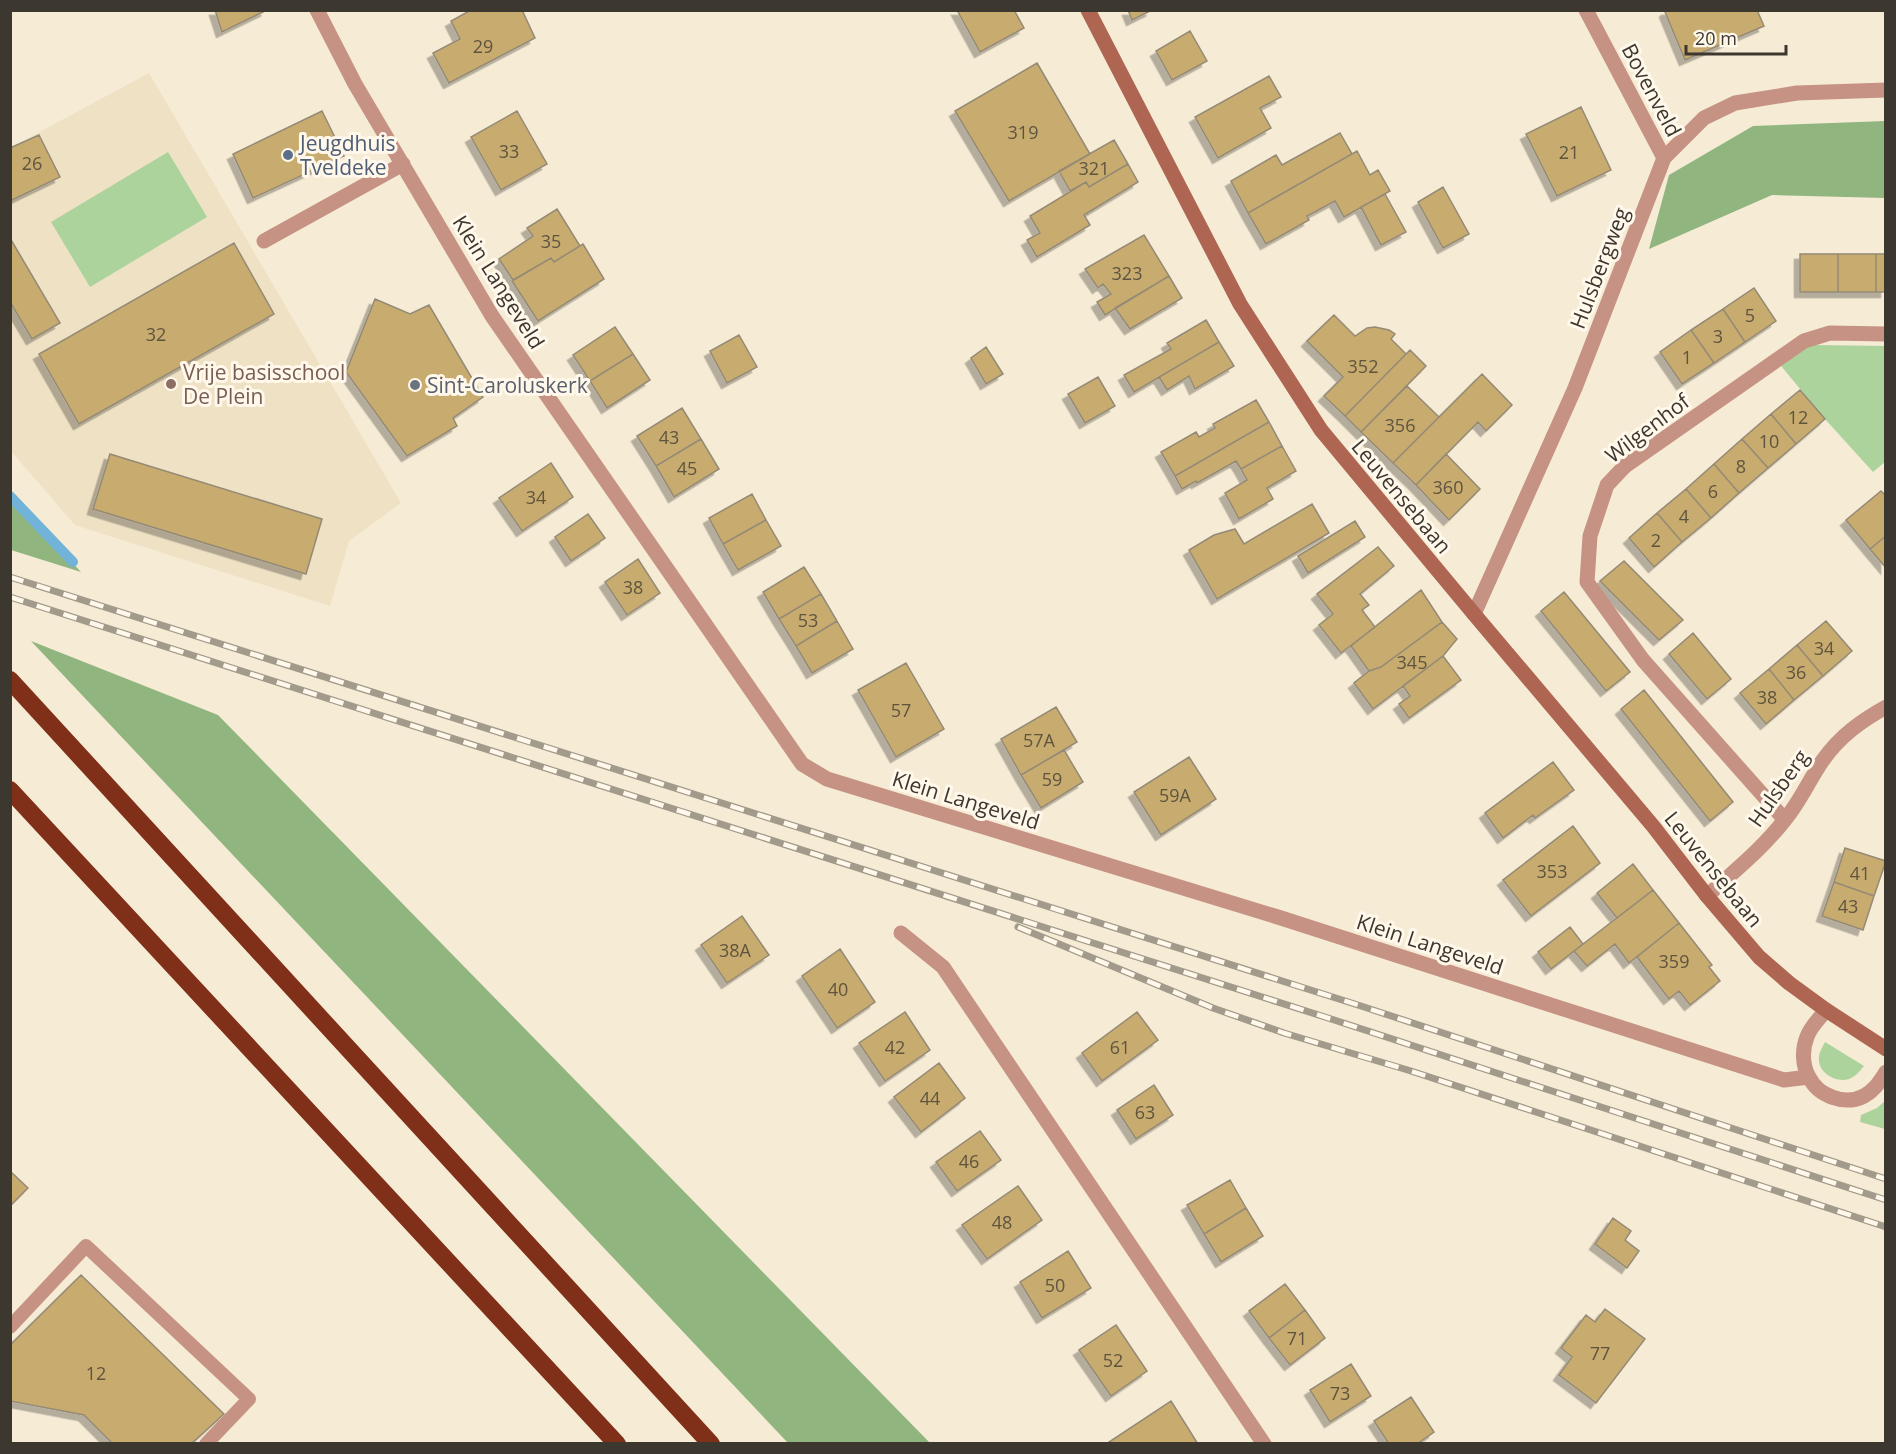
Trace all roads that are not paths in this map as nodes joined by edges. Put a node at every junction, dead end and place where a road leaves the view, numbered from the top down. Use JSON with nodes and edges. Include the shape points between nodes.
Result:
{"nodes":[{"id":1,"x":317,"y":10,"type":"edge"},
{"id":2,"x":1088,"y":10,"type":"edge"},
{"id":3,"x":1586,"y":10,"type":"edge"},
{"id":4,"x":1886,"y":90,"type":"edge"},
{"id":5,"x":1664,"y":158,"type":"junction"},
{"id":6,"x":403,"y":164,"type":"junction"},
{"id":7,"x":264,"y":242,"type":"dead end"},
{"id":8,"x":1886,"y":334,"type":"edge"},
{"id":9,"x":1473,"y":614,"type":"junction"},
{"id":10,"x":10,"y":680,"type":"edge"},
{"id":11,"x":1886,"y":707,"type":"edge"},
{"id":12,"x":10,"y":789,"type":"edge"},
{"id":13,"x":1785,"y":820,"type":"junction"},
{"id":14,"x":1707,"y":896,"type":"junction"},
{"id":15,"x":901,"y":933,"type":"dead end"},
{"id":16,"x":1826,"y":1010,"type":"junction"},
{"id":17,"x":1886,"y":1049,"type":"edge"},
{"id":18,"x":1886,"y":1072,"type":"edge"},
{"id":19,"x":1809,"y":1077,"type":"junction"},
{"id":20,"x":10,"y":1327,"type":"edge"},
{"id":21,"x":586,"y":1411,"type":"junction"},
{"id":22,"x":206,"y":1443,"type":"edge"},
{"id":23,"x":605,"y":1443,"type":"edge"},
{"id":24,"x":617,"y":1443,"type":"edge"},
{"id":25,"x":711,"y":1443,"type":"edge"},
{"id":26,"x":1264,"y":1443,"type":"edge"}],
"edges":[{"from":1,"to":6,"type":"street","name":"Klein Langeveld"},
{"from":2,"to":9,"type":"street","name":"Leuvensebaan","via":[[1246,314],[1321,430]]},
{"from":3,"to":5,"type":"street","name":"Bovenveld"},
{"from":4,"to":5,"type":"street","name":"Hulsbergweg","via":[[1797,93],[1735,103],[1704,118]]},
{"from":5,"to":9,"type":"street","name":"Hulsbergweg","via":[[1575,388]]},
{"from":6,"to":7,"type":"street"},
{"from":6,"to":19,"type":"street","name":"Klein Langeveld","via":[[492,316],[795,756],[814,772],[1784,1080]]},
{"from":8,"to":13,"type":"street","name":"Wilgenhof","via":[[1830,333],[1804,341],[1625,466],[1607,485],[1590,536],[1587,582],[1643,660]]},
{"from":9,"to":14,"type":"street","name":"Leuvensebaan","via":[[1653,826]]},
{"from":10,"to":25,"type":"highway"},
{"from":11,"to":13,"type":"street","name":"Hulsberg","via":[[1842,736]]},
{"from":12,"to":21,"type":"highway"},
{"from":13,"to":14,"type":"street","name":"Hulsberg"},
{"from":14,"to":16,"type":"street","name":"Leuvensebaan","via":[[1759,957]]},
{"from":15,"to":26,"type":"street","via":[[943,967]]},
{"from":16,"to":17,"type":"street","name":"Leuvensebaan"},
{"from":16,"to":19,"type":"street","via":[[1807,1035],[1803,1055]]},
{"from":18,"to":19,"type":"street","via":[[1877,1086],[1851,1099],[1835,1099],[1823,1093]]},
{"from":20,"to":22,"type":"lane","via":[[86,1246],[249,1399]]},
{"from":21,"to":23,"type":"highway"},
{"from":21,"to":24,"type":"highway"}]}
